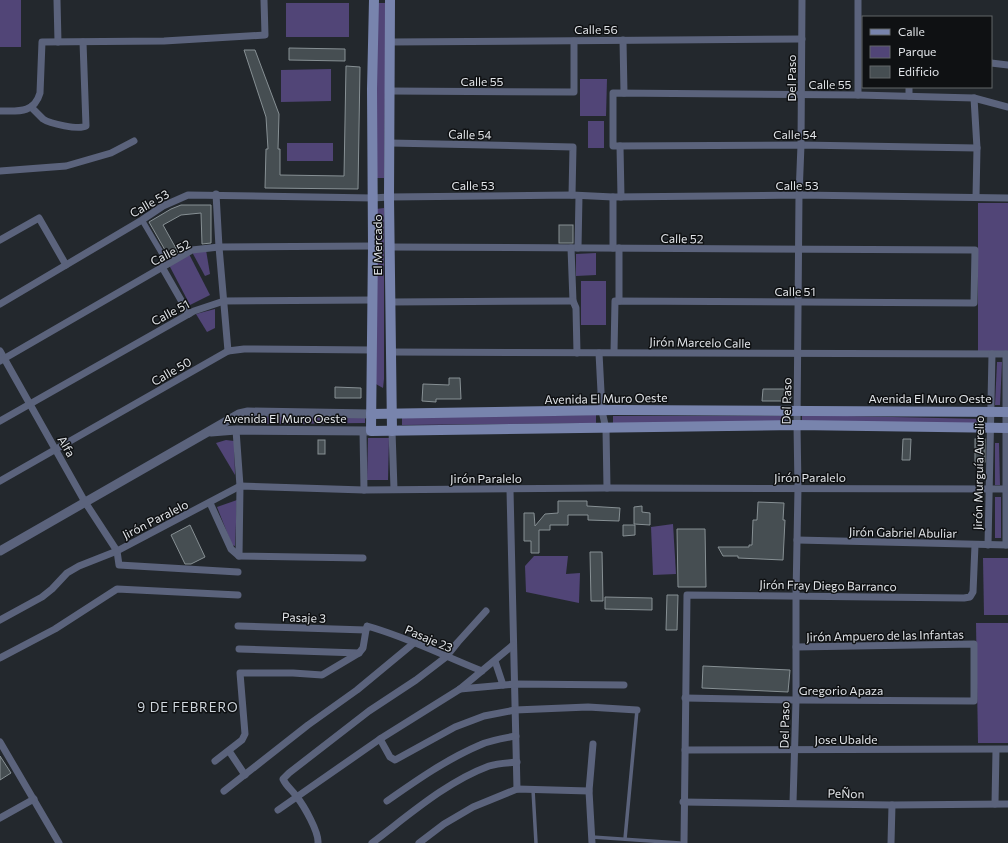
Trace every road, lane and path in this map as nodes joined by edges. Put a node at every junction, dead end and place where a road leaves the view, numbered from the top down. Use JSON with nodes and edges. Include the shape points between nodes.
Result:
{"nodes":[{"id":1,"x":57,"y":0,"type":"edge"},
{"id":2,"x":264,"y":0,"type":"edge"},
{"id":3,"x":374,"y":0,"type":"edge"},
{"id":4,"x":390,"y":0,"type":"edge"},
{"id":5,"x":802,"y":0,"type":"edge"},
{"id":6,"x":858,"y":0,"type":"edge"},
{"id":7,"x":802,"y":39,"type":"junction"},
{"id":8,"x":623,"y":40,"type":"junction"},
{"id":9,"x":574,"y":41,"type":"junction"},
{"id":10,"x":58,"y":42,"type":"junction"},
{"id":11,"x":83,"y":42,"type":"junction"},
{"id":12,"x":390,"y":42,"type":"junction"},
{"id":13,"x":861,"y":61,"type":"edge"},
{"id":14,"x":992,"y":63,"type":"edge"},
{"id":15,"x":1008,"y":65,"type":"edge"},
{"id":16,"x":909,"y":88,"type":"edge"},
{"id":17,"x":390,"y":91,"type":"junction"},
{"id":18,"x":624,"y":93,"type":"junction"},
{"id":19,"x":802,"y":94,"type":"junction"},
{"id":20,"x":858,"y":95,"type":"junction"},
{"id":21,"x":909,"y":96,"type":"junction"},
{"id":22,"x":974,"y":98,"type":"junction"},
{"id":23,"x":31,"y":107,"type":"junction"},
{"id":24,"x":1008,"y":107,"type":"edge"},
{"id":25,"x":0,"y":111,"type":"edge"},
{"id":26,"x":134,"y":141,"type":"dead end"},
{"id":27,"x":390,"y":143,"type":"junction"},
{"id":28,"x":801,"y":145,"type":"junction"},
{"id":29,"x":616,"y":146,"type":"junction"},
{"id":30,"x":977,"y":148,"type":"junction"},
{"id":31,"x":0,"y":171,"type":"edge"},
{"id":32,"x":216,"y":194,"type":"junction"},
{"id":33,"x":572,"y":195,"type":"junction"},
{"id":34,"x":799,"y":195,"type":"junction"},
{"id":35,"x":390,"y":196,"type":"junction"},
{"id":36,"x":579,"y":196,"type":"junction"},
{"id":37,"x":617,"y":197,"type":"junction"},
{"id":38,"x":976,"y":197,"type":"junction"},
{"id":39,"x":373,"y":198,"type":"junction"},
{"id":40,"x":1008,"y":198,"type":"edge"},
{"id":41,"x":142,"y":220,"type":"junction"},
{"id":42,"x":0,"y":240,"type":"edge"},
{"id":43,"x":373,"y":246,"type":"junction"},
{"id":44,"x":390,"y":247,"type":"junction"},
{"id":45,"x":219,"y":248,"type":"junction"},
{"id":46,"x":574,"y":248,"type":"junction"},
{"id":47,"x":616,"y":248,"type":"junction"},
{"id":48,"x":798,"y":250,"type":"junction"},
{"id":49,"x":66,"y":265,"type":"junction"},
{"id":50,"x":165,"y":265,"type":"junction"},
{"id":51,"x":372,"y":300,"type":"junction"},
{"id":52,"x":224,"y":301,"type":"junction"},
{"id":53,"x":573,"y":301,"type":"junction"},
{"id":54,"x":617,"y":301,"type":"junction"},
{"id":55,"x":390,"y":302,"type":"junction"},
{"id":56,"x":799,"y":302,"type":"junction"},
{"id":57,"x":974,"y":303,"type":"joint"},
{"id":58,"x":0,"y":304,"type":"edge"},
{"id":59,"x":189,"y":314,"type":"junction"},
{"id":60,"x":372,"y":350,"type":"junction"},
{"id":61,"x":0,"y":351,"type":"edge"},
{"id":62,"x":228,"y":351,"type":"junction"},
{"id":63,"x":391,"y":352,"type":"junction"},
{"id":64,"x":577,"y":352,"type":"junction"},
{"id":65,"x":614,"y":352,"type":"junction"},
{"id":66,"x":600,"y":353,"type":"junction"},
{"id":67,"x":798,"y":354,"type":"junction"},
{"id":68,"x":992,"y":354,"type":"junction"},
{"id":69,"x":1007,"y":354,"type":"edge"},
{"id":70,"x":2,"y":360,"type":"edge"},
{"id":71,"x":30,"y":404,"type":"junction"},
{"id":72,"x":797,"y":410,"type":"junction"},
{"id":73,"x":602,"y":411,"type":"junction"},
{"id":74,"x":991,"y":412,"type":"junction"},
{"id":75,"x":1007,"y":412,"type":"edge"},
{"id":76,"x":371,"y":414,"type":"junction"},
{"id":77,"x":392,"y":414,"type":"junction"},
{"id":78,"x":0,"y":421,"type":"edge"},
{"id":79,"x":797,"y":425,"type":"junction"},
{"id":80,"x":990,"y":428,"type":"junction"},
{"id":81,"x":1007,"y":428,"type":"edge"},
{"id":82,"x":606,"y":429,"type":"junction"},
{"id":83,"x":236,"y":430,"type":"junction"},
{"id":84,"x":367,"y":431,"type":"junction"},
{"id":85,"x":392,"y":431,"type":"junction"},
{"id":86,"x":209,"y":432,"type":"junction"},
{"id":87,"x":56,"y":449,"type":"junction"},
{"id":88,"x":0,"y":482,"type":"edge"},
{"id":89,"x":240,"y":486,"type":"junction"},
{"id":90,"x":607,"y":488,"type":"junction"},
{"id":91,"x":798,"y":488,"type":"junction"},
{"id":92,"x":394,"y":489,"type":"junction"},
{"id":93,"x":989,"y":489,"type":"junction"},
{"id":94,"x":1007,"y":489,"type":"edge"},
{"id":95,"x":364,"y":490,"type":"junction"},
{"id":96,"x":510,"y":490,"type":"junction"},
{"id":97,"x":85,"y":502,"type":"junction"},
{"id":98,"x":210,"y":503,"type":"junction"},
{"id":99,"x":796,"y":540,"type":"junction"},
{"id":100,"x":975,"y":545,"type":"junction"},
{"id":101,"x":988,"y":545,"type":"junction"},
{"id":102,"x":1007,"y":545,"type":"edge"},
{"id":103,"x":0,"y":551,"type":"edge"},
{"id":104,"x":117,"y":551,"type":"junction"},
{"id":105,"x":239,"y":556,"type":"junction"},
{"id":106,"x":363,"y":558,"type":"dead end"},
{"id":107,"x":238,"y":572,"type":"dead end"},
{"id":108,"x":238,"y":595,"type":"dead end"},
{"id":109,"x":796,"y":596,"type":"junction"},
{"id":110,"x":486,"y":611,"type":"dead end"},
{"id":111,"x":0,"y":620,"type":"edge"},
{"id":112,"x":238,"y":626,"type":"dead end"},
{"id":113,"x":366,"y":628,"type":"junction"},
{"id":114,"x":415,"y":642,"type":"junction"},
{"id":115,"x":513,"y":645,"type":"junction"},
{"id":116,"x":796,"y":647,"type":"junction"},
{"id":117,"x":239,"y":649,"type":"dead end"},
{"id":118,"x":359,"y":653,"type":"junction"},
{"id":119,"x":446,"y":657,"type":"junction"},
{"id":120,"x":0,"y":658,"type":"edge"},
{"id":121,"x":495,"y":661,"type":"junction"},
{"id":122,"x":482,"y":671,"type":"junction"},
{"id":123,"x":515,"y":684,"type":"junction"},
{"id":124,"x":503,"y":685,"type":"junction"},
{"id":125,"x":624,"y":685,"type":"dead end"},
{"id":126,"x":460,"y":689,"type":"junction"},
{"id":127,"x":685,"y":698,"type":"junction"},
{"id":128,"x":796,"y":700,"type":"junction"},
{"id":129,"x":974,"y":701,"type":"joint"},
{"id":130,"x":515,"y":710,"type":"junction"},
{"id":131,"x":637,"y":710,"type":"joint"},
{"id":132,"x":516,"y":736,"type":"junction"},
{"id":133,"x":380,"y":739,"type":"junction"},
{"id":134,"x":0,"y":742,"type":"edge"},
{"id":135,"x":593,"y":744,"type":"dead end"},
{"id":136,"x":1008,"y":749,"type":"edge"},
{"id":137,"x":685,"y":750,"type":"junction"},
{"id":138,"x":795,"y":750,"type":"junction"},
{"id":139,"x":996,"y":750,"type":"junction"},
{"id":140,"x":229,"y":751,"type":"junction"},
{"id":141,"x":215,"y":761,"type":"dead end"},
{"id":142,"x":517,"y":762,"type":"junction"},
{"id":143,"x":245,"y":775,"type":"junction"},
{"id":144,"x":517,"y":789,"type":"junction"},
{"id":145,"x":533,"y":790,"type":"junction"},
{"id":146,"x":224,"y":791,"type":"dead end"},
{"id":147,"x":589,"y":791,"type":"junction"},
{"id":148,"x":297,"y":797,"type":"junction"},
{"id":149,"x":34,"y":799,"type":"junction"},
{"id":150,"x":387,"y":802,"type":"dead end"},
{"id":151,"x":683,"y":802,"type":"junction"},
{"id":152,"x":793,"y":803,"type":"junction"},
{"id":153,"x":995,"y":804,"type":"junction"},
{"id":154,"x":1008,"y":804,"type":"edge"},
{"id":155,"x":892,"y":805,"type":"junction"},
{"id":156,"x":278,"y":810,"type":"dead end"},
{"id":157,"x":0,"y":818,"type":"edge"},
{"id":158,"x":592,"y":840,"type":"edge"},
{"id":159,"x":625,"y":840,"type":"junction"},
{"id":160,"x":59,"y":843,"type":"edge"},
{"id":161,"x":318,"y":843,"type":"edge"},
{"id":162,"x":372,"y":843,"type":"edge"},
{"id":163,"x":419,"y":843,"type":"edge"},
{"id":164,"x":536,"y":843,"type":"edge"},
{"id":165,"x":680,"y":843,"type":"edge"},
{"id":166,"x":684,"y":843,"type":"edge"},
{"id":167,"x":892,"y":843,"type":"edge"}],
"edges":[{"from":1,"to":10,"type":"street"},
{"from":2,"to":11,"type":"street","via":[[265,35],[164,41]]},
{"from":3,"to":39,"type":"main road","name":"El Mercado"},
{"from":4,"to":12,"type":"main road","name":"El Mercado"},
{"from":5,"to":7,"type":"street","name":"Del Paso"},
{"from":6,"to":13,"type":"street"},
{"from":7,"to":8,"type":"street","name":"Calle 56"},
{"from":7,"to":19,"type":"street","name":"Del Paso"},
{"from":8,"to":9,"type":"street","name":"Calle 56"},
{"from":8,"to":18,"type":"street"},
{"from":9,"to":12,"type":"street","name":"Calle 56"},
{"from":9,"to":17,"type":"street","name":"Calle 55","via":[[574,92]]},
{"from":10,"to":11,"type":"street"},
{"from":10,"to":23,"type":"street","via":[[42,42],[40,94],[38,101]]},
{"from":11,"to":23,"type":"street","via":[[86,126],[81,128],[44,120]]},
{"from":12,"to":17,"type":"main road","name":"El Mercado"},
{"from":13,"to":20,"type":"street"},
{"from":14,"to":15,"type":"street"},
{"from":16,"to":21,"type":"street"},
{"from":17,"to":27,"type":"main road","name":"El Mercado"},
{"from":18,"to":19,"type":"street","name":"Calle 55"},
{"from":18,"to":29,"type":"street","name":"Calle 55","via":[[613,93]]},
{"from":19,"to":20,"type":"street","name":"Calle 55"},
{"from":19,"to":28,"type":"street","name":"Del Paso"},
{"from":20,"to":21,"type":"street","name":"Calle 55"},
{"from":21,"to":22,"type":"street","name":"Calle 55"},
{"from":22,"to":24,"type":"street","name":"Calle 55"},
{"from":22,"to":30,"type":"street"},
{"from":23,"to":25,"type":"street","via":[[24,111]]},
{"from":26,"to":31,"type":"street","via":[[111,153],[66,166]]},
{"from":27,"to":33,"type":"street","name":"Calle 54","via":[[573,147]]},
{"from":27,"to":35,"type":"main road","name":"El Mercado"},
{"from":28,"to":29,"type":"street","name":"Calle 54"},
{"from":28,"to":30,"type":"street","name":"Calle 54"},
{"from":28,"to":34,"type":"street","name":"Del Paso"},
{"from":29,"to":37,"type":"street"},
{"from":30,"to":38,"type":"street"},
{"from":32,"to":39,"type":"street","name":"Calle 53"},
{"from":32,"to":41,"type":"street","name":"Calle 53","via":[[188,195],[162,206]]},
{"from":32,"to":45,"type":"street"},
{"from":33,"to":35,"type":"street","name":"Calle 53"},
{"from":33,"to":36,"type":"street","name":"Calle 53"},
{"from":34,"to":37,"type":"street","name":"Calle 53"},
{"from":34,"to":38,"type":"street","name":"Calle 53"},
{"from":34,"to":48,"type":"street","name":"Del Paso"},
{"from":35,"to":39,"type":"street","name":"Calle 53"},
{"from":35,"to":44,"type":"main road","name":"El Mercado"},
{"from":36,"to":37,"type":"street","name":"Calle 53"},
{"from":36,"to":46,"type":"street"},
{"from":37,"to":47,"type":"street"},
{"from":38,"to":40,"type":"street","name":"Calle 53"},
{"from":39,"to":43,"type":"main road","name":"El Mercado"},
{"from":41,"to":49,"type":"street","name":"Calle 53"},
{"from":41,"to":50,"type":"street"},
{"from":42,"to":49,"type":"street","via":[[39,218]]},
{"from":43,"to":45,"type":"street","name":"Calle 52"},
{"from":43,"to":51,"type":"main road","name":"El Mercado"},
{"from":44,"to":46,"type":"street","name":"Calle 52"},
{"from":44,"to":55,"type":"main road","name":"El Mercado"},
{"from":45,"to":50,"type":"street","name":"Calle 52","via":[[192,250]]},
{"from":45,"to":52,"type":"street"},
{"from":46,"to":47,"type":"street","name":"Calle 52"},
{"from":46,"to":53,"type":"street"},
{"from":47,"to":48,"type":"street","name":"Calle 52"},
{"from":47,"to":54,"type":"street"},
{"from":48,"to":56,"type":"street","name":"Del Paso"},
{"from":48,"to":57,"type":"street","name":"Calle 52","via":[[975,250]]},
{"from":49,"to":58,"type":"street","name":"Calle 53"},
{"from":50,"to":59,"type":"street"},
{"from":50,"to":70,"type":"street","name":"Calle 52"},
{"from":51,"to":52,"type":"street","name":"Calle 51"},
{"from":51,"to":60,"type":"main road","name":"El Mercado"},
{"from":52,"to":59,"type":"street","name":"Calle 51"},
{"from":52,"to":62,"type":"street"},
{"from":53,"to":55,"type":"street"},
{"from":53,"to":64,"type":"street","via":[[576,308]]},
{"from":54,"to":56,"type":"street","name":"Calle 51"},
{"from":54,"to":65,"type":"street"},
{"from":55,"to":63,"type":"main road","name":"El Mercado"},
{"from":56,"to":57,"type":"street","name":"Calle 51"},
{"from":56,"to":67,"type":"street","name":"Del Paso"},
{"from":59,"to":71,"type":"street","name":"Calle 51"},
{"from":60,"to":62,"type":"street","name":"Calle 50"},
{"from":60,"to":76,"type":"main road","name":"El Mercado"},
{"from":61,"to":70,"type":"street","name":"Alfa"},
{"from":62,"to":87,"type":"street","name":"Calle 50"},
{"from":63,"to":64,"type":"street","name":"Jirón Marcelo Calle"},
{"from":63,"to":77,"type":"main road","name":"El Mercado"},
{"from":64,"to":66,"type":"street","name":"Jirón Marcelo Calle"},
{"from":65,"to":66,"type":"street","name":"Jirón Marcelo Calle"},
{"from":65,"to":67,"type":"street","name":"Jirón Marcelo Calle"},
{"from":66,"to":73,"type":"street"},
{"from":67,"to":68,"type":"street","name":"Jirón Marcelo Calle"},
{"from":67,"to":72,"type":"street","name":"Del Paso"},
{"from":68,"to":69,"type":"street","name":"Jirón Marcelo Calle"},
{"from":68,"to":74,"type":"street","name":"Jirón Murguía Aurelio"},
{"from":69,"to":75,"type":"street"},
{"from":70,"to":71,"type":"street","name":"Alfa"},
{"from":71,"to":78,"type":"street","name":"Calle 51"},
{"from":71,"to":87,"type":"street","name":"Alfa"},
{"from":72,"to":73,"type":"main road","name":"Avenida El Muro Oeste"},
{"from":72,"to":74,"type":"main road","name":"Avenida El Muro Oeste"},
{"from":72,"to":79,"type":"street","name":"Del Paso"},
{"from":73,"to":77,"type":"main road","name":"Avenida El Muro Oeste"},
{"from":73,"to":82,"type":"street"},
{"from":74,"to":75,"type":"main road","name":"Avenida El Muro Oeste"},
{"from":74,"to":80,"type":"street","name":"Jirón Murguía Aurelio"},
{"from":75,"to":81,"type":"street"},
{"from":76,"to":77,"type":"main road","name":"Avenida El Muro Oeste"},
{"from":76,"to":84,"type":"main road","name":"El Mercado"},
{"from":76,"to":86,"type":"street","name":"Avenida El Muro Oeste","via":[[248,412]]},
{"from":77,"to":85,"type":"main road","name":"El Mercado"},
{"from":79,"to":80,"type":"main road","name":"Avenida El Muro Oeste"},
{"from":79,"to":82,"type":"main road","name":"Avenida El Muro Oeste"},
{"from":79,"to":91,"type":"street","name":"Del Paso"},
{"from":80,"to":81,"type":"main road","name":"Avenida El Muro Oeste"},
{"from":80,"to":93,"type":"street","name":"Jirón Murguía Aurelio"},
{"from":81,"to":94,"type":"street"},
{"from":82,"to":85,"type":"main road","name":"Avenida El Muro Oeste"},
{"from":82,"to":90,"type":"street"},
{"from":83,"to":84,"type":"street","name":"Avenida El Muro Oeste"},
{"from":83,"to":86,"type":"street","name":"Avenida El Muro Oeste"},
{"from":83,"to":89,"type":"street"},
{"from":84,"to":85,"type":"main road","name":"Avenida El Muro Oeste"},
{"from":84,"to":95,"type":"street"},
{"from":85,"to":92,"type":"street","name":"El Mercado"},
{"from":86,"to":97,"type":"street","name":"Avenida El Muro Oeste"},
{"from":87,"to":88,"type":"street","name":"Calle 50"},
{"from":87,"to":97,"type":"street","name":"Alfa"},
{"from":89,"to":95,"type":"street","name":"Jirón Paralelo"},
{"from":89,"to":98,"type":"street","name":"Jirón Paralelo"},
{"from":89,"to":105,"type":"street"},
{"from":90,"to":91,"type":"street","name":"Jirón Paralelo"},
{"from":90,"to":96,"type":"street","name":"Jirón Paralelo"},
{"from":91,"to":93,"type":"street","name":"Jirón Paralelo"},
{"from":91,"to":99,"type":"street","name":"Del Paso"},
{"from":92,"to":95,"type":"street","name":"Jirón Paralelo"},
{"from":92,"to":96,"type":"street","name":"Jirón Paralelo"},
{"from":93,"to":94,"type":"street","name":"Jirón Paralelo"},
{"from":93,"to":101,"type":"street","name":"Jirón Murguía Aurelio"},
{"from":94,"to":102,"type":"street"},
{"from":96,"to":115,"type":"street"},
{"from":97,"to":103,"type":"street","name":"Avenida El Muro Oeste"},
{"from":97,"to":104,"type":"street","name":"Alfa"},
{"from":98,"to":104,"type":"street","name":"Jirón Paralelo"},
{"from":98,"to":105,"type":"street","via":[[231,549]]},
{"from":99,"to":100,"type":"street","name":"Jirón Gabriel Abuliar"},
{"from":99,"to":109,"type":"street","name":"Del Paso"},
{"from":100,"to":101,"type":"street","name":"Jirón Gabriel Abuliar"},
{"from":100,"to":109,"type":"street","name":"Jirón Fray Diego Barranco","via":[[973,592],[970,597]]},
{"from":101,"to":102,"type":"street","name":"Jirón Gabriel Abuliar"},
{"from":104,"to":107,"type":"street","name":"Alfa","via":[[119,565]]},
{"from":104,"to":111,"type":"street","name":"Jirón Paralelo","via":[[67,573],[42,597]]},
{"from":105,"to":106,"type":"street"},
{"from":108,"to":120,"type":"street","via":[[117,589],[54,629]]},
{"from":109,"to":116,"type":"street","name":"Del Paso"},
{"from":109,"to":127,"type":"street","name":"Jirón Fray Diego Barranco","via":[[686,595]]},
{"from":110,"to":119,"type":"street"},
{"from":112,"to":113,"type":"street","name":"Pasaje 3"},
{"from":113,"to":114,"type":"street","name":"Pasaje 23"},
{"from":113,"to":118,"type":"street","via":[[363,648]]},
{"from":114,"to":119,"type":"street","name":"Pasaje 23"},
{"from":114,"to":143,"type":"street","via":[[357,690]]},
{"from":115,"to":121,"type":"street"},
{"from":115,"to":123,"type":"street"},
{"from":116,"to":128,"type":"street","name":"Del Paso"},
{"from":116,"to":129,"type":"street","name":"Jirón Ampuero de las Infantas","via":[[974,644]]},
{"from":117,"to":118,"type":"street"},
{"from":118,"to":140,"type":"street","via":[[322,675],[240,673],[245,734]]},
{"from":119,"to":122,"type":"street","name":"Pasaje 23"},
{"from":119,"to":148,"type":"street","via":[[369,711],[289,773],[283,779]]},
{"from":121,"to":122,"type":"street"},
{"from":121,"to":124,"type":"street"},
{"from":122,"to":126,"type":"street"},
{"from":123,"to":124,"type":"street"},
{"from":123,"to":125,"type":"street"},
{"from":123,"to":130,"type":"street"},
{"from":124,"to":126,"type":"street"},
{"from":126,"to":133,"type":"street"},
{"from":127,"to":128,"type":"street","name":"Gregorio Apaza"},
{"from":127,"to":137,"type":"street"},
{"from":128,"to":129,"type":"street","name":"Gregorio Apaza"},
{"from":128,"to":138,"type":"street","name":"Del Paso"},
{"from":130,"to":131,"type":"street","via":[[588,707]]},
{"from":130,"to":132,"type":"street"},
{"from":130,"to":133,"type":"street","via":[[484,716],[455,727],[395,760],[390,757]]},
{"from":131,"to":159,"type":"lane"},
{"from":132,"to":142,"type":"street"},
{"from":132,"to":150,"type":"street","via":[[481,744],[416,780]]},
{"from":133,"to":148,"type":"street"},
{"from":134,"to":149,"type":"street"},
{"from":135,"to":147,"type":"street"},
{"from":136,"to":139,"type":"street","name":"Jose Ubalde"},
{"from":137,"to":138,"type":"street","name":"Jose Ubalde"},
{"from":137,"to":151,"type":"street"},
{"from":138,"to":139,"type":"street","name":"Jose Ubalde"},
{"from":138,"to":152,"type":"street","name":"Del Paso"},
{"from":139,"to":153,"type":"street"},
{"from":140,"to":141,"type":"street"},
{"from":140,"to":143,"type":"street"},
{"from":142,"to":144,"type":"street"},
{"from":142,"to":162,"type":"street","via":[[491,765],[472,773]]},
{"from":143,"to":146,"type":"street"},
{"from":144,"to":145,"type":"street"},
{"from":144,"to":163,"type":"street","via":[[473,807]]},
{"from":145,"to":147,"type":"street"},
{"from":145,"to":164,"type":"lane"},
{"from":147,"to":158,"type":"street"},
{"from":148,"to":156,"type":"street"},
{"from":148,"to":161,"type":"street","via":[[318,836]]},
{"from":149,"to":157,"type":"street"},
{"from":149,"to":160,"type":"street"},
{"from":151,"to":152,"type":"street","name":"PeÑon"},
{"from":151,"to":166,"type":"street"},
{"from":152,"to":155,"type":"street","name":"PeÑon"},
{"from":153,"to":154,"type":"street","name":"PeÑon"},
{"from":153,"to":155,"type":"street","name":"PeÑon"},
{"from":155,"to":167,"type":"street"},
{"from":158,"to":159,"type":"lane"},
{"from":159,"to":165,"type":"lane"}]}
